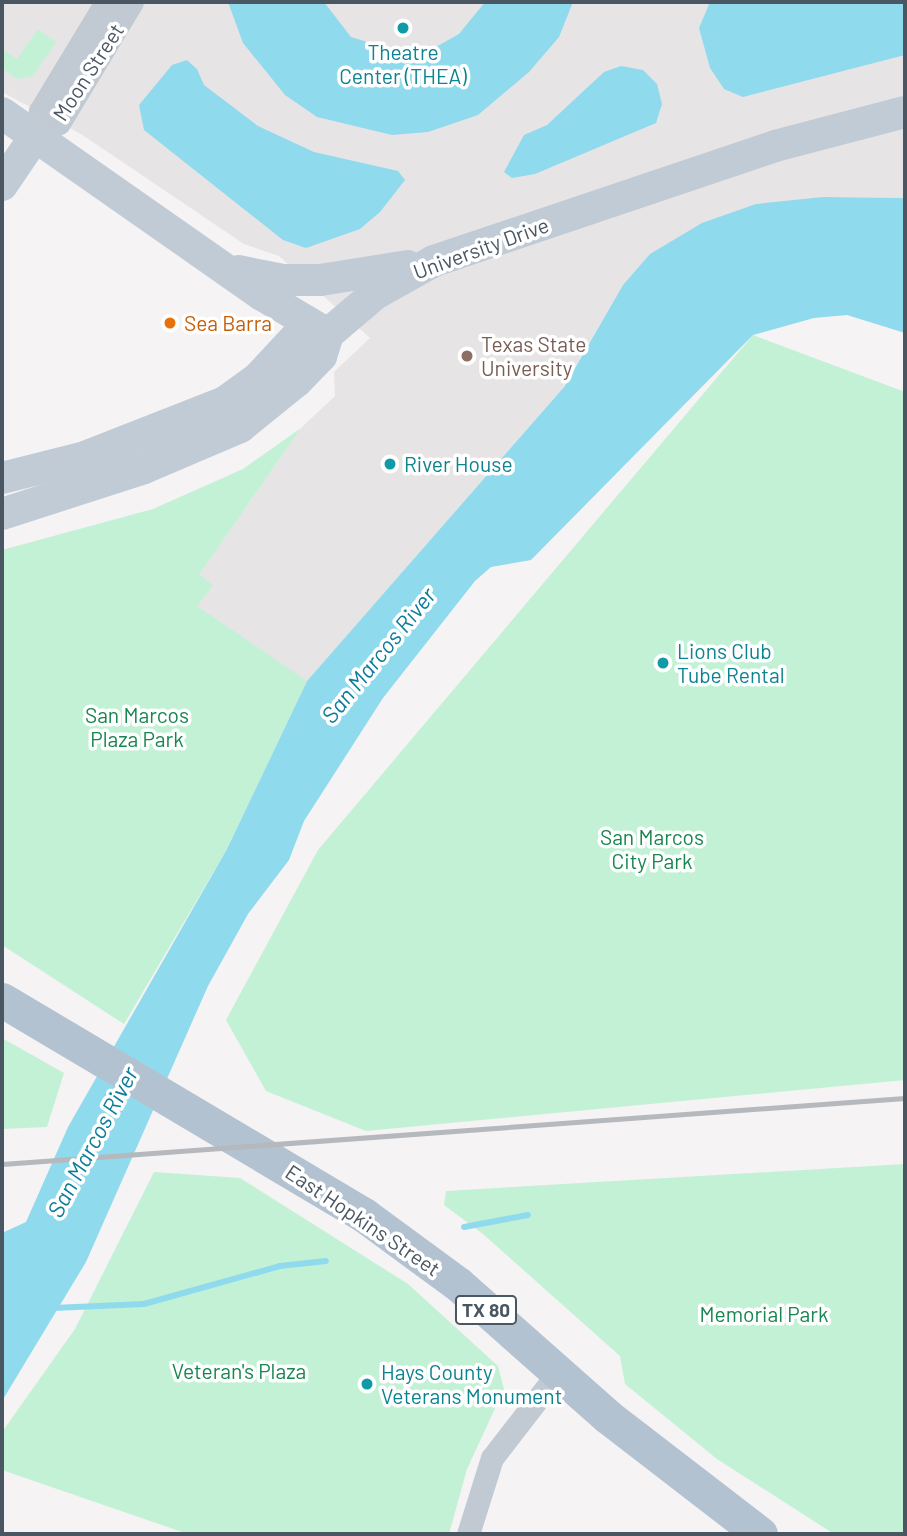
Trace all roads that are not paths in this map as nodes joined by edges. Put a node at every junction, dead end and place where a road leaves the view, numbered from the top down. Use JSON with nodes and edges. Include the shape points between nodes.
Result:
{"nodes":[{"id":1,"x":106,"y":2,"type":"edge"},
{"id":2,"x":132,"y":2,"type":"edge"},
{"id":3,"x":905,"y":112,"type":"edge"},
{"id":4,"x":2,"y":113,"type":"edge"},
{"id":5,"x":36,"y":135,"type":"junction"},
{"id":6,"x":2,"y":185,"type":"edge"},
{"id":7,"x":434,"y":261,"type":"junction"},
{"id":8,"x":223,"y":268,"type":"junction"},
{"id":9,"x":328,"y":334,"type":"junction"},
{"id":10,"x":2,"y":478,"type":"edge"},
{"id":11,"x":2,"y":514,"type":"edge"},
{"id":12,"x":8,"y":1004,"type":"edge"},
{"id":13,"x":557,"y":1374,"type":"junction"},
{"id":14,"x":468,"y":1534,"type":"edge"},
{"id":15,"x":760,"y":1534,"type":"edge"}],
"edges":[{"from":1,"to":5,"type":"street","name":"Moon Street","via":[[40,111]]},
{"from":2,"to":5,"type":"street","name":"Moon Street","via":[[59,123]]},
{"from":3,"to":7,"type":"main road","name":"University Drive","via":[[775,146]]},
{"from":4,"to":5,"type":"main road"},
{"from":5,"to":6,"type":"main road","name":"Moon Street"},
{"from":5,"to":8,"type":"main road"},
{"from":7,"to":8,"type":"main road","via":[[320,280],[282,280]]},
{"from":7,"to":9,"type":"main road","name":"University Drive","via":[[375,294]]},
{"from":8,"to":9,"type":"main road"},
{"from":9,"to":10,"type":"main road","via":[[298,335],[258,378],[225,402],[85,457]]},
{"from":9,"to":11,"type":"main road","via":[[321,356],[297,382],[240,427],[144,468]]},
{"from":12,"to":13,"type":"main road","name":"East Hopkins Street","number":"TX 80","via":[[363,1215],[457,1284]]},
{"from":13,"to":14,"type":"street","via":[[492,1458]]},
{"from":13,"to":15,"type":"main road","name":"East Hopkins Street","number":"TX 80","via":[[704,1495]]}]}
